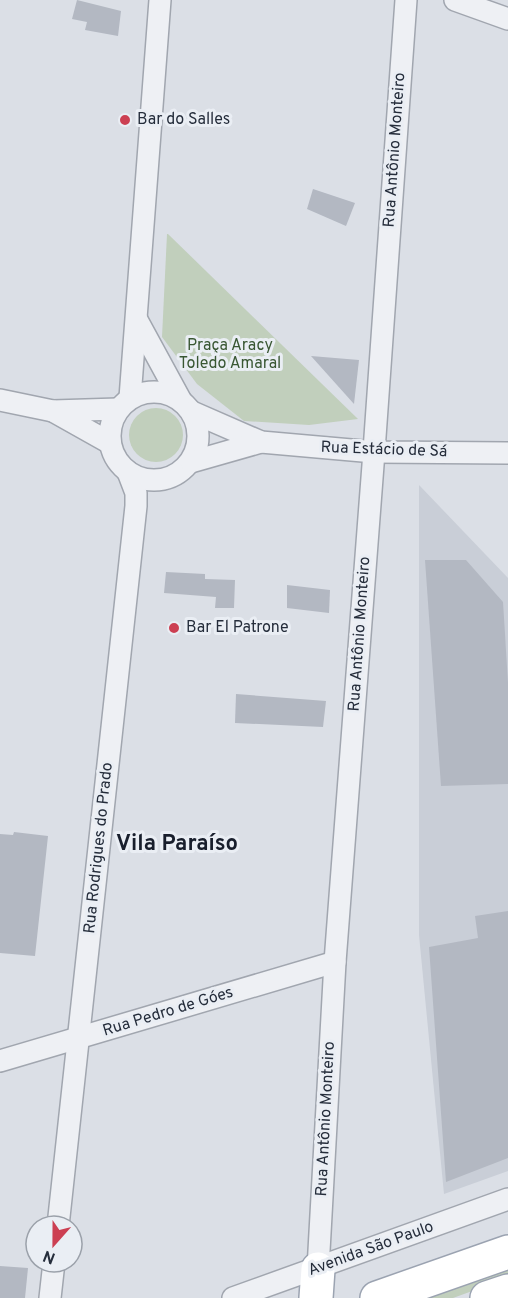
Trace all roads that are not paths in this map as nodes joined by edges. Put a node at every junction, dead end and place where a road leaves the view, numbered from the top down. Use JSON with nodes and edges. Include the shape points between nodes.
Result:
{"nodes":[{"id":1,"x":160,"y":0,"type":"edge"},
{"id":2,"x":405,"y":0,"type":"edge"},
{"id":3,"x":455,"y":0,"type":"edge"},
{"id":4,"x":508,"y":19,"type":"edge"},
{"id":5,"x":137,"y":320,"type":"junction"},
{"id":6,"x":0,"y":400,"type":"edge"},
{"id":7,"x":124,"y":404,"type":"junction"},
{"id":8,"x":186,"y":406,"type":"junction"},
{"id":9,"x":53,"y":411,"type":"junction"},
{"id":10,"x":261,"y":442,"type":"junction"},
{"id":11,"x":110,"y":443,"type":"junction"},
{"id":12,"x":374,"y":452,"type":"junction"},
{"id":13,"x":508,"y":453,"type":"edge"},
{"id":14,"x":191,"y":462,"type":"junction"},
{"id":15,"x":128,"y":472,"type":"junction"},
{"id":16,"x":335,"y":962,"type":"junction"},
{"id":17,"x":79,"y":1038,"type":"junction"},
{"id":18,"x":0,"y":1061,"type":"edge"},
{"id":19,"x":508,"y":1199,"type":"edge"},
{"id":20,"x":59,"y":1214,"type":"edge"},
{"id":21,"x":508,"y":1252,"type":"edge"},
{"id":22,"x":53,"y":1274,"type":"edge"},
{"id":23,"x":317,"y":1283,"type":"edge"},
{"id":24,"x":508,"y":1291,"type":"edge"},
{"id":25,"x":50,"y":1298,"type":"edge"},
{"id":26,"x":233,"y":1298,"type":"edge"},
{"id":27,"x":377,"y":1298,"type":"edge"},
{"id":28,"x":488,"y":1298,"type":"edge"}],
"edges":[{"from":1,"to":5,"type":"street"},
{"from":2,"to":12,"type":"street","name":"Rua Antônio Monteiro"},
{"from":3,"to":4,"type":"street"},
{"from":5,"to":7,"type":"street"},
{"from":5,"to":8,"type":"street"},
{"from":6,"to":9,"type":"street"},
{"from":7,"to":8,"type":"street","via":[[147,392],[164,392]]},
{"from":7,"to":9,"type":"street"},
{"from":7,"to":11,"type":"street","via":[[110,425]]},
{"from":8,"to":10,"type":"street","name":"Rua Estácio de Sá"},
{"from":8,"to":14,"type":"street","via":[[199,428],[198,446]]},
{"from":9,"to":11,"type":"street"},
{"from":10,"to":12,"type":"street","name":"Rua Estácio de Sá"},
{"from":10,"to":14,"type":"street","name":"Rua Estácio de Sá"},
{"from":11,"to":15,"type":"street","via":[[116,459]]},
{"from":12,"to":13,"type":"street","name":"Rua Estácio de Sá"},
{"from":12,"to":16,"type":"street","name":"Rua Antônio Monteiro"},
{"from":14,"to":15,"type":"street","via":[[178,474],[162,480],[144,479]]},
{"from":15,"to":17,"type":"street","name":"Rua Rodrigues do Prado","via":[[136,506]]},
{"from":16,"to":17,"type":"street","name":"Rua Pedro de Góes"},
{"from":16,"to":23,"type":"street","name":"Rua Antônio Monteiro"},
{"from":17,"to":18,"type":"street","name":"Rua Pedro de Góes"},
{"from":17,"to":20,"type":"street","name":"Rua Rodrigues do Prado"},
{"from":19,"to":23,"type":"street","name":"Avenida São Paulo"},
{"from":21,"to":27,"type":"main road"},
{"from":22,"to":25,"type":"street"},
{"from":23,"to":26,"type":"street","name":"Avenida São Paulo"},
{"from":24,"to":28,"type":"main road"}]}
